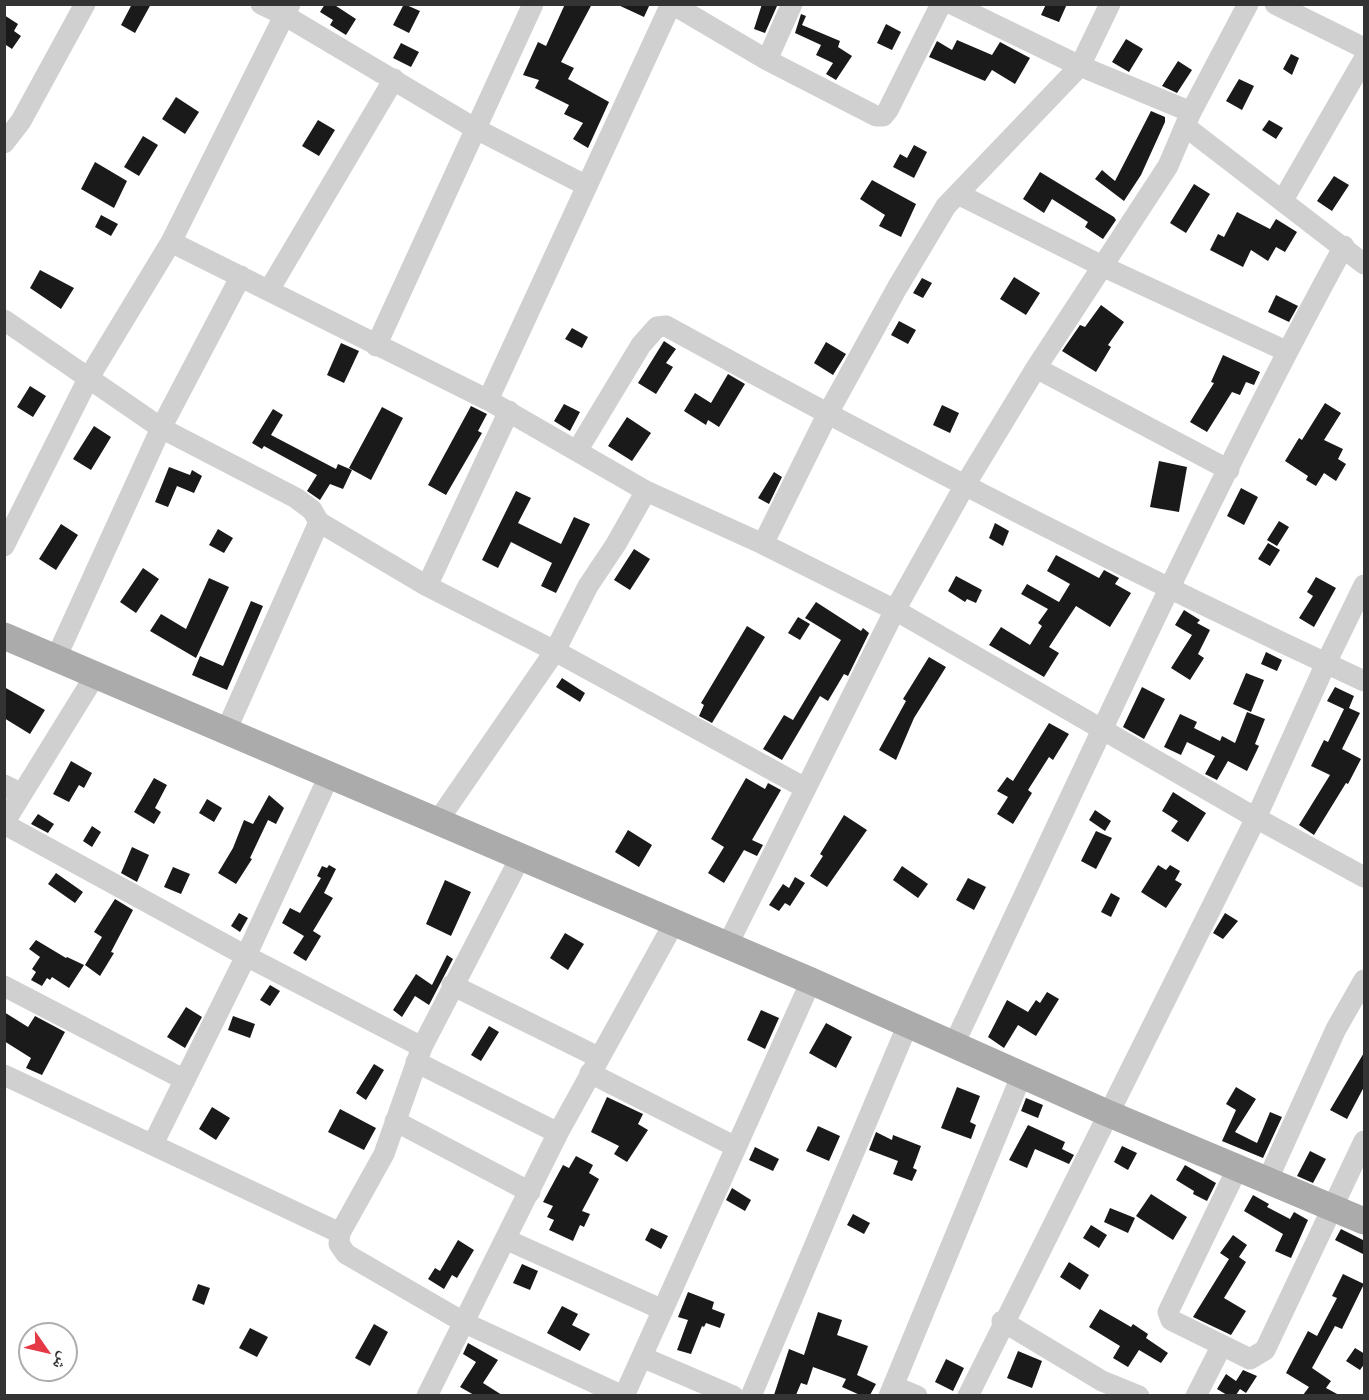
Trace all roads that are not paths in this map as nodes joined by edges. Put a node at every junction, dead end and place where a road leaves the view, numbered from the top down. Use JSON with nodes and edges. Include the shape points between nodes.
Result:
{"nodes":[{"id":1,"x":85,"y":4,"type":"edge"},
{"id":2,"x":261,"y":4,"type":"edge"},
{"id":3,"x":533,"y":4,"type":"edge"},
{"id":4,"x":672,"y":4,"type":"edge"},
{"id":5,"x":792,"y":4,"type":"edge"},
{"id":6,"x":941,"y":4,"type":"edge"},
{"id":7,"x":952,"y":4,"type":"edge"},
{"id":8,"x":1110,"y":4,"type":"edge"},
{"id":9,"x":1248,"y":4,"type":"edge"},
{"id":10,"x":1275,"y":4,"type":"edge"},
{"id":11,"x":287,"y":10,"type":"edge"},
{"id":12,"x":1365,"y":48,"type":"edge"},
{"id":13,"x":1365,"y":59,"type":"edge"},
{"id":14,"x":766,"y":60,"type":"junction"},
{"id":15,"x":1080,"y":66,"type":"junction"},
{"id":16,"x":394,"y":79,"type":"junction"},
{"id":17,"x":1189,"y":120,"type":"junction"},
{"id":18,"x":476,"y":129,"type":"junction"},
{"id":19,"x":4,"y":143,"type":"edge"},
{"id":20,"x":587,"y":186,"type":"junction"},
{"id":21,"x":958,"y":194,"type":"junction"},
{"id":22,"x":1283,"y":200,"type":"junction"},
{"id":23,"x":171,"y":242,"type":"junction"},
{"id":24,"x":1344,"y":246,"type":"junction"},
{"id":25,"x":1365,"y":264,"type":"edge"},
{"id":26,"x":1104,"y":267,"type":"junction"},
{"id":27,"x":241,"y":276,"type":"junction"},
{"id":28,"x":268,"y":290,"type":"junction"},
{"id":29,"x":4,"y":320,"type":"edge"},
{"id":30,"x":376,"y":345,"type":"junction"},
{"id":31,"x":1286,"y":351,"type":"junction"},
{"id":32,"x":1036,"y":368,"type":"junction"},
{"id":33,"x":88,"y":378,"type":"junction"},
{"id":34,"x":488,"y":400,"type":"junction"},
{"id":35,"x":509,"y":411,"type":"junction"},
{"id":36,"x":827,"y":415,"type":"junction"},
{"id":37,"x":161,"y":428,"type":"junction"},
{"id":38,"x":577,"y":451,"type":"junction"},
{"id":39,"x":1229,"y":470,"type":"junction"},
{"id":40,"x":965,"y":485,"type":"junction"},
{"id":41,"x":646,"y":491,"type":"junction"},
{"id":42,"x":319,"y":522,"type":"junction"},
{"id":43,"x":763,"y":544,"type":"junction"},
{"id":44,"x":4,"y":546,"type":"edge"},
{"id":45,"x":1365,"y":585,"type":"edge"},
{"id":46,"x":427,"y":586,"type":"junction"},
{"id":47,"x":1170,"y":588,"type":"junction"},
{"id":48,"x":895,"y":610,"type":"junction"},
{"id":49,"x":4,"y":636,"type":"edge"},
{"id":50,"x":555,"y":651,"type":"junction"},
{"id":51,"x":56,"y":658,"type":"junction"},
{"id":52,"x":1326,"y":663,"type":"junction"},
{"id":53,"x":96,"y":674,"type":"junction"},
{"id":54,"x":1365,"y":681,"type":"edge"},
{"id":55,"x":1103,"y":730,"type":"junction"},
{"id":56,"x":225,"y":731,"type":"junction"},
{"id":57,"x":329,"y":776,"type":"junction"},
{"id":58,"x":805,"y":788,"type":"junction"},
{"id":59,"x":13,"y":789,"type":"edge"},
{"id":60,"x":1256,"y":818,"type":"junction"},
{"id":61,"x":437,"y":822,"type":"junction"},
{"id":62,"x":4,"y":824,"type":"edge"},
{"id":63,"x":520,"y":856,"type":"junction"},
{"id":64,"x":1365,"y":877,"type":"edge"},
{"id":65,"x":674,"y":923,"type":"junction"},
{"id":66,"x":727,"y":946,"type":"junction"},
{"id":67,"x":246,"y":956,"type":"junction"},
{"id":68,"x":1365,"y":980,"type":"edge"},
{"id":69,"x":811,"y":981,"type":"junction"},
{"id":70,"x":452,"y":985,"type":"junction"},
{"id":71,"x":4,"y":986,"type":"edge"},
{"id":72,"x":908,"y":1024,"type":"junction"},
{"id":73,"x":954,"y":1044,"type":"junction"},
{"id":74,"x":419,"y":1055,"type":"junction"},
{"id":75,"x":594,"y":1065,"type":"junction"},
{"id":76,"x":1022,"y":1074,"type":"junction"},
{"id":77,"x":4,"y":1075,"type":"edge"},
{"id":78,"x":185,"y":1080,"type":"junction"},
{"id":79,"x":1107,"y":1113,"type":"junction"},
{"id":80,"x":395,"y":1121,"type":"junction"},
{"id":81,"x":558,"y":1133,"type":"junction"},
{"id":82,"x":1365,"y":1141,"type":"edge"},
{"id":83,"x":153,"y":1144,"type":"junction"},
{"id":84,"x":736,"y":1147,"type":"junction"},
{"id":85,"x":1238,"y":1167,"type":"junction"},
{"id":86,"x":1268,"y":1179,"type":"junction"},
{"id":87,"x":530,"y":1192,"type":"junction"},
{"id":88,"x":1333,"y":1207,"type":"junction"},
{"id":89,"x":1365,"y":1221,"type":"edge"},
{"id":90,"x":340,"y":1233,"type":"junction"},
{"id":91,"x":505,"y":1239,"type":"junction"},
{"id":92,"x":663,"y":1310,"type":"junction"},
{"id":93,"x":1002,"y":1321,"type":"junction"},
{"id":94,"x":465,"y":1323,"type":"junction"},
{"id":95,"x":1221,"y":1347,"type":"junction"},
{"id":96,"x":642,"y":1356,"type":"junction"},
{"id":97,"x":891,"y":1391,"type":"edge"},
{"id":98,"x":1127,"y":1394,"type":"edge"},
{"id":99,"x":427,"y":1395,"type":"edge"},
{"id":100,"x":624,"y":1395,"type":"edge"},
{"id":101,"x":734,"y":1395,"type":"edge"},
{"id":102,"x":751,"y":1395,"type":"edge"},
{"id":103,"x":917,"y":1395,"type":"edge"},
{"id":104,"x":968,"y":1395,"type":"edge"},
{"id":105,"x":1196,"y":1395,"type":"edge"}],
"edges":[{"from":1,"to":19,"type":"street","via":[[21,121]]},
{"from":2,"to":11,"type":"street"},
{"from":3,"to":18,"type":"street"},
{"from":4,"to":14,"type":"street"},
{"from":4,"to":20,"type":"street"},
{"from":5,"to":14,"type":"street"},
{"from":6,"to":14,"type":"street","via":[[883,116],[876,116]]},
{"from":7,"to":15,"type":"street"},
{"from":8,"to":15,"type":"street"},
{"from":9,"to":17,"type":"street"},
{"from":10,"to":12,"type":"street"},
{"from":11,"to":16,"type":"street"},
{"from":11,"to":23,"type":"street"},
{"from":13,"to":22,"type":"street"},
{"from":15,"to":17,"type":"street"},
{"from":15,"to":21,"type":"street"},
{"from":16,"to":18,"type":"street"},
{"from":16,"to":28,"type":"street"},
{"from":17,"to":22,"type":"street"},
{"from":17,"to":26,"type":"street","via":[[1168,166]]},
{"from":18,"to":20,"type":"street"},
{"from":18,"to":30,"type":"street"},
{"from":20,"to":34,"type":"street"},
{"from":21,"to":26,"type":"street"},
{"from":21,"to":36,"type":"street","via":[[946,206],[897,288]]},
{"from":22,"to":24,"type":"street"},
{"from":23,"to":27,"type":"street"},
{"from":23,"to":33,"type":"street"},
{"from":24,"to":25,"type":"street"},
{"from":24,"to":31,"type":"street"},
{"from":26,"to":31,"type":"street"},
{"from":26,"to":32,"type":"street"},
{"from":27,"to":28,"type":"street"},
{"from":27,"to":37,"type":"street"},
{"from":28,"to":30,"type":"street"},
{"from":29,"to":33,"type":"street"},
{"from":30,"to":34,"type":"street"},
{"from":31,"to":39,"type":"street"},
{"from":32,"to":39,"type":"street"},
{"from":32,"to":40,"type":"street"},
{"from":33,"to":37,"type":"street"},
{"from":33,"to":44,"type":"street"},
{"from":34,"to":35,"type":"street"},
{"from":35,"to":38,"type":"street"},
{"from":35,"to":46,"type":"street"},
{"from":36,"to":38,"type":"street","via":[[666,326],[657,327],[641,345]]},
{"from":36,"to":40,"type":"street"},
{"from":36,"to":43,"type":"street"},
{"from":37,"to":42,"type":"street","via":[[296,498],[312,510]]},
{"from":37,"to":51,"type":"street"},
{"from":38,"to":41,"type":"street"},
{"from":39,"to":47,"type":"street"},
{"from":40,"to":47,"type":"street"},
{"from":40,"to":48,"type":"street"},
{"from":41,"to":43,"type":"street"},
{"from":41,"to":50,"type":"street","via":[[588,586]]},
{"from":42,"to":46,"type":"street"},
{"from":42,"to":56,"type":"street"},
{"from":43,"to":48,"type":"street"},
{"from":45,"to":52,"type":"street"},
{"from":46,"to":50,"type":"street"},
{"from":47,"to":52,"type":"street"},
{"from":47,"to":55,"type":"street"},
{"from":48,"to":55,"type":"street"},
{"from":48,"to":58,"type":"street"},
{"from":49,"to":51,"type":"main road"},
{"from":50,"to":58,"type":"street"},
{"from":50,"to":61,"type":"street"},
{"from":51,"to":53,"type":"main road"},
{"from":52,"to":54,"type":"street"},
{"from":52,"to":60,"type":"street"},
{"from":53,"to":56,"type":"main road"},
{"from":53,"to":59,"type":"street"},
{"from":55,"to":60,"type":"street"},
{"from":55,"to":73,"type":"street"},
{"from":56,"to":57,"type":"main road"},
{"from":57,"to":61,"type":"main road"},
{"from":57,"to":67,"type":"street"},
{"from":58,"to":66,"type":"street"},
{"from":59,"to":62,"type":"street"},
{"from":60,"to":64,"type":"street"},
{"from":60,"to":79,"type":"street"},
{"from":61,"to":63,"type":"main road"},
{"from":62,"to":67,"type":"street"},
{"from":63,"to":65,"type":"main road"},
{"from":63,"to":70,"type":"street"},
{"from":65,"to":66,"type":"main road"},
{"from":65,"to":75,"type":"street"},
{"from":66,"to":69,"type":"main road"},
{"from":67,"to":74,"type":"street"},
{"from":67,"to":78,"type":"street"},
{"from":68,"to":86,"type":"street","via":[[1336,1029]]},
{"from":69,"to":72,"type":"main road"},
{"from":69,"to":84,"type":"street"},
{"from":70,"to":74,"type":"street"},
{"from":70,"to":75,"type":"street"},
{"from":71,"to":78,"type":"street"},
{"from":72,"to":73,"type":"main road"},
{"from":72,"to":102,"type":"street"},
{"from":73,"to":76,"type":"main road"},
{"from":74,"to":80,"type":"street"},
{"from":74,"to":81,"type":"street"},
{"from":75,"to":81,"type":"street"},
{"from":75,"to":84,"type":"street"},
{"from":76,"to":79,"type":"main road"},
{"from":76,"to":97,"type":"street"},
{"from":77,"to":83,"type":"street"},
{"from":78,"to":83,"type":"street"},
{"from":79,"to":85,"type":"main road"},
{"from":79,"to":93,"type":"street"},
{"from":80,"to":87,"type":"street"},
{"from":80,"to":90,"type":"street","via":[[374,1175]]},
{"from":81,"to":87,"type":"street"},
{"from":82,"to":88,"type":"street"},
{"from":83,"to":90,"type":"street"},
{"from":84,"to":92,"type":"street"},
{"from":85,"to":86,"type":"main road"},
{"from":85,"to":95,"type":"street","via":[[1168,1312],[1171,1320]]},
{"from":86,"to":88,"type":"main road"},
{"from":87,"to":91,"type":"street"},
{"from":88,"to":89,"type":"main road"},
{"from":88,"to":95,"type":"street","via":[[1265,1350],[1250,1359]]},
{"from":90,"to":94,"type":"street","via":[[339,1244],[346,1254]]},
{"from":91,"to":92,"type":"street"},
{"from":91,"to":94,"type":"street"},
{"from":92,"to":96,"type":"street"},
{"from":93,"to":98,"type":"street"},
{"from":93,"to":104,"type":"street"},
{"from":94,"to":99,"type":"street"},
{"from":94,"to":100,"type":"street"},
{"from":95,"to":105,"type":"street"},
{"from":96,"to":100,"type":"street"},
{"from":96,"to":101,"type":"street"},
{"from":97,"to":103,"type":"street"}]}
